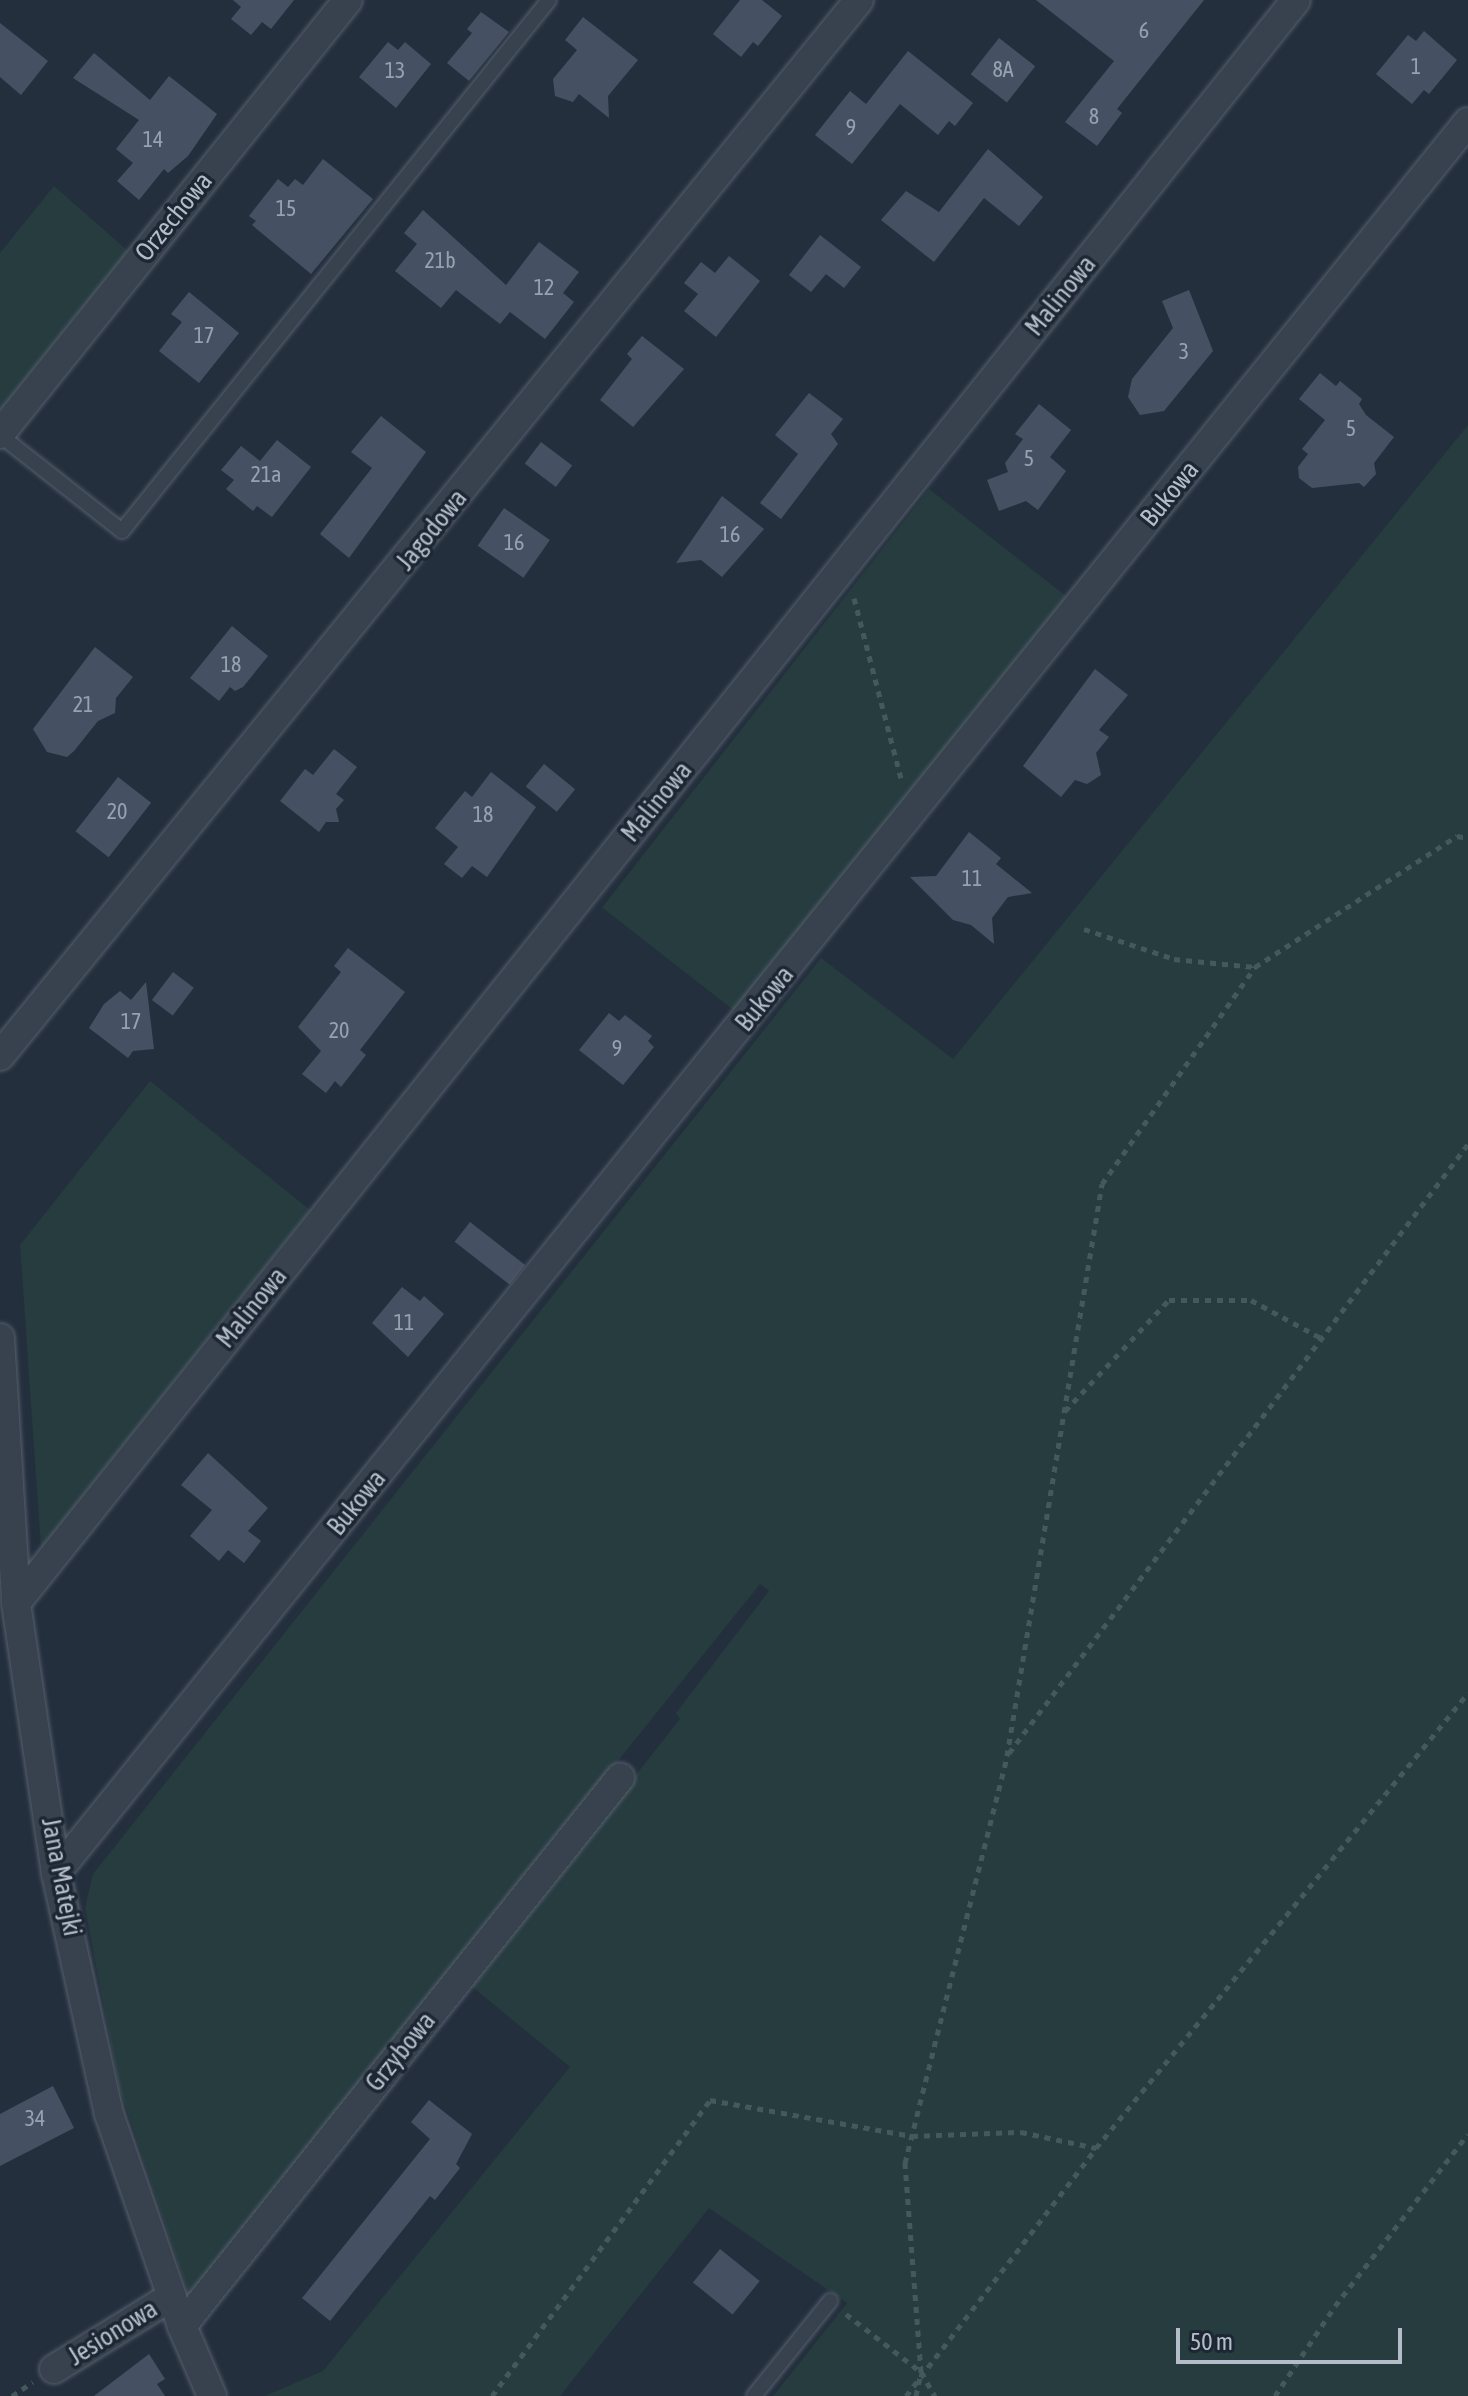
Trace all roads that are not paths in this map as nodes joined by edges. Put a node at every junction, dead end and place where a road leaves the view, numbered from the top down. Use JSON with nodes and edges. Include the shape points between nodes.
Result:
{"nodes":[{"id":1,"x":348,"y":0,"type":"edge"},
{"id":2,"x":549,"y":0,"type":"edge"},
{"id":3,"x":859,"y":0,"type":"edge"},
{"id":4,"x":1296,"y":0,"type":"edge"},
{"id":5,"x":1468,"y":122,"type":"edge"},
{"id":6,"x":0,"y":434,"type":"edge"},
{"id":7,"x":0,"y":1056,"type":"edge"},
{"id":8,"x":0,"y":1338,"type":"edge"},
{"id":9,"x":0,"y":1357,"type":"edge"},
{"id":10,"x":16,"y":1603,"type":"junction"},
{"id":11,"x":620,"y":1778,"type":"dead end"},
{"id":12,"x":56,"y":1873,"type":"junction"},
{"id":13,"x":171,"y":2297,"type":"junction"},
{"id":14,"x":830,"y":2301,"type":"road end"},
{"id":15,"x":182,"y":2326,"type":"junction"},
{"id":16,"x":54,"y":2369,"type":"dead end"},
{"id":17,"x":212,"y":2396,"type":"edge"},
{"id":18,"x":754,"y":2396,"type":"edge"}],
"edges":[{"from":1,"to":6,"type":"street","name":"Orzechowa"},
{"from":2,"to":6,"type":"lane","via":[[122,531]]},
{"from":3,"to":7,"type":"street","name":"Jagodowa"},
{"from":4,"to":10,"type":"street","name":"Malinowa"},
{"from":5,"to":12,"type":"street","name":"Bukowa"},
{"from":8,"to":9,"type":"street","name":"Jana Matejki"},
{"from":9,"to":10,"type":"street","name":"Jana Matejki"},
{"from":10,"to":12,"type":"street","name":"Jana Matejki"},
{"from":11,"to":15,"type":"street","name":"Grzybowa"},
{"from":12,"to":13,"type":"street","name":"Jana Matejki","via":[[109,2114]]},
{"from":13,"to":15,"type":"street","name":"Jana Matejki"},
{"from":13,"to":16,"type":"street","name":"Jesionowa"},
{"from":14,"to":18,"type":"lane"},
{"from":15,"to":17,"type":"street","name":"Jana Matejki"}]}
